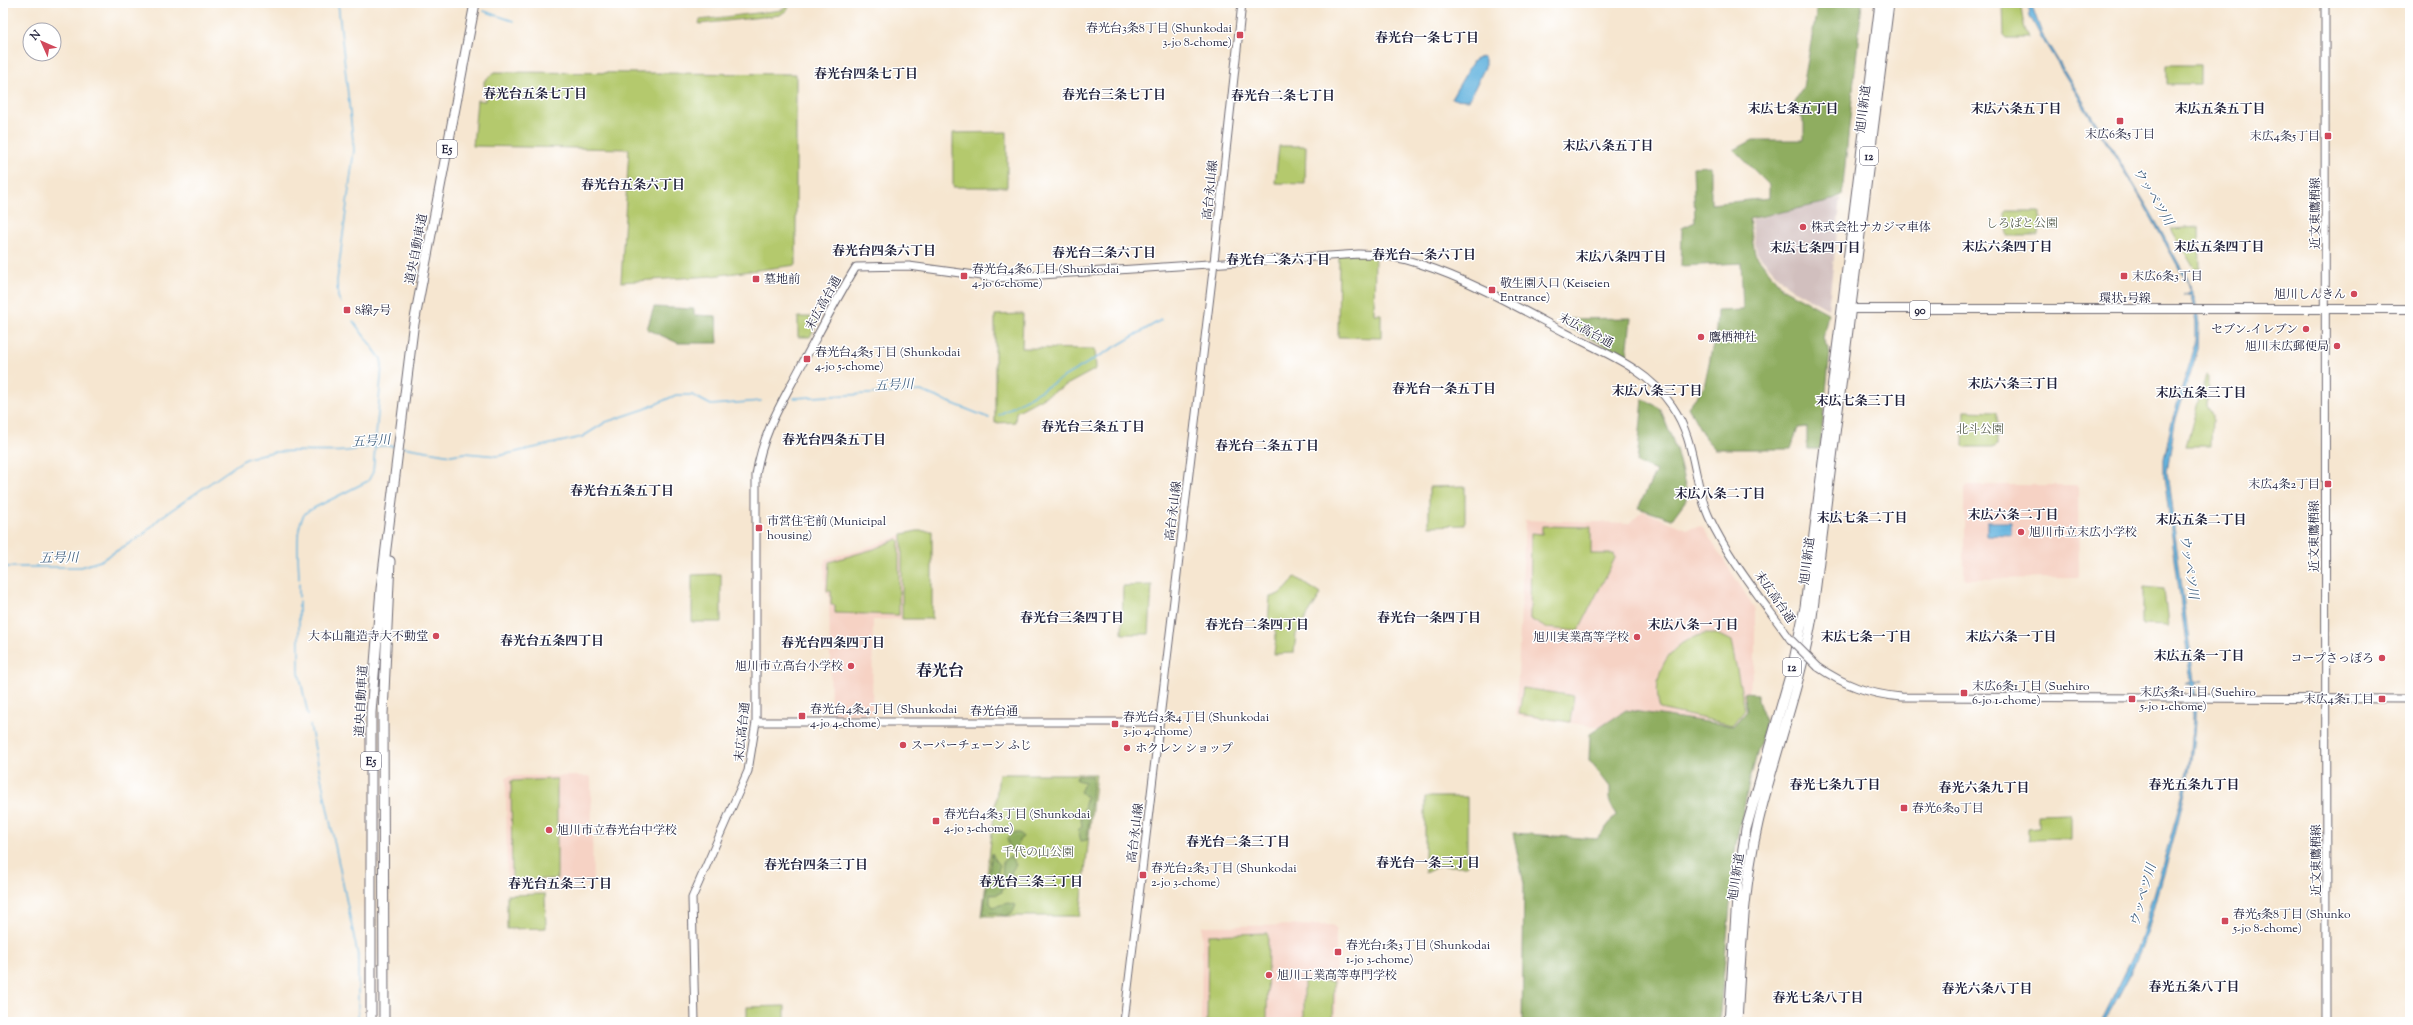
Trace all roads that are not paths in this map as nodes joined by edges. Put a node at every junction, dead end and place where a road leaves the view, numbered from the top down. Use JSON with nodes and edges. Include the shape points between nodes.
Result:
{"nodes":[{"id":1,"x":475,"y":3,"type":"edge"},
{"id":2,"x":1242,"y":3,"type":"edge"},
{"id":3,"x":1880,"y":3,"type":"edge"},
{"id":4,"x":1889,"y":3,"type":"edge"},
{"id":5,"x":2325,"y":3,"type":"edge"},
{"id":6,"x":1214,"y":262,"type":"junction"},
{"id":7,"x":1846,"y":309,"type":"junction"},
{"id":8,"x":2410,"y":309,"type":"edge"},
{"id":9,"x":2325,"y":310,"type":"junction"},
{"id":10,"x":392,"y":502,"type":"junction"},
{"id":11,"x":2326,"y":698,"type":"junction"},
{"id":12,"x":2410,"y":699,"type":"edge"},
{"id":13,"x":756,"y":722,"type":"junction"},
{"id":14,"x":1159,"y":722,"type":"junction"},
{"id":15,"x":371,"y":1022,"type":"edge"},
{"id":16,"x":384,"y":1022,"type":"edge"},
{"id":17,"x":695,"y":1022,"type":"edge"},
{"id":18,"x":1124,"y":1022,"type":"edge"},
{"id":19,"x":1729,"y":1022,"type":"edge"},
{"id":20,"x":1737,"y":1022,"type":"edge"},
{"id":21,"x":2326,"y":1022,"type":"edge"}],
"edges":[{"from":1,"to":10,"type":"highway","name":"道央自動車道","number":"E5","via":[[413,329]]},
{"from":2,"to":6,"type":"street","name":"高台永山線"},
{"from":3,"to":7,"type":"highway","name":"旭川新道","number":"12"},
{"from":4,"to":7,"type":"highway","name":"旭川新道","number":"12"},
{"from":5,"to":9,"type":"street","name":"近文東鷹栖線"},
{"from":6,"to":11,"type":"street","name":"末広高台通","bridge":true,"via":[[1382,254],[1419,263],[1511,304],[1634,369],[1664,395],[1679,417],[1692,450],[1709,517],[1721,539],[1790,639],[1818,667],[1834,678],[1863,691],[1901,697]]},
{"from":6,"to":13,"type":"street","name":"末広高台通","via":[[997,278],[909,266],[856,267],[780,402],[759,456],[756,475]]},
{"from":6,"to":14,"type":"street","name":"高台永山線"},
{"from":7,"to":9,"type":"main road","name":"環状1号線","number":"90"},
{"from":7,"to":19,"type":"highway","name":"旭川新道","number":"12","via":[[1805,608],[1793,665],[1745,836],[1738,882]]},
{"from":7,"to":20,"type":"highway","name":"旭川新道","number":"12","via":[[1807,647],[1767,787],[1750,859],[1744,900]]},
{"from":8,"to":9,"type":"main road","name":"環状1号線","number":"90"},
{"from":9,"to":11,"type":"street","name":"近文東鷹栖線"},
{"from":10,"to":15,"type":"highway","name":"道央自動車道","number":"E5","via":[[381,589],[371,713]]},
{"from":10,"to":16,"type":"highway","name":"道央自動車道","number":"E5","via":[[383,714]]},
{"from":11,"to":12,"type":"street"},
{"from":11,"to":21,"type":"street","name":"近文東鷹栖線"},
{"from":13,"to":14,"type":"street","name":"春光台通"},
{"from":13,"to":17,"type":"street","name":"末広高台通","via":[[748,771],[692,898]]},
{"from":14,"to":18,"type":"street","name":"高台永山線"}]}
